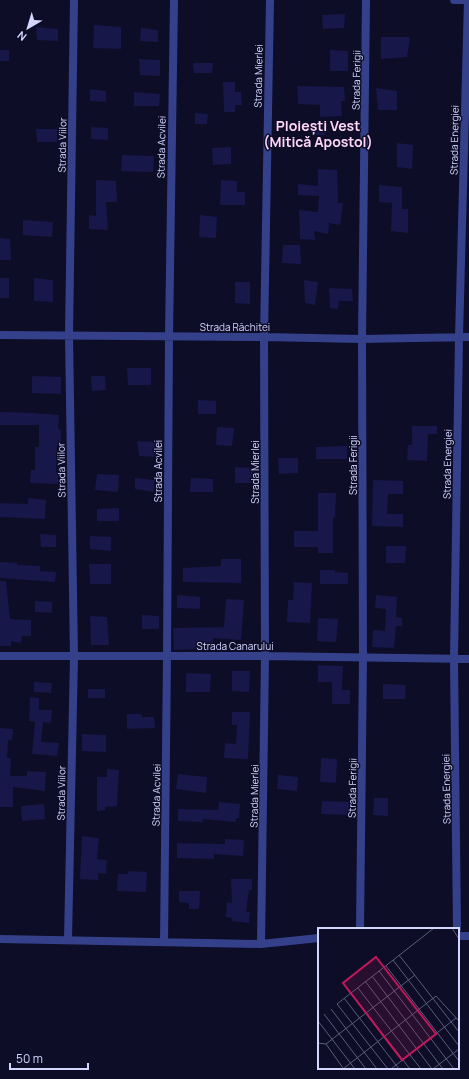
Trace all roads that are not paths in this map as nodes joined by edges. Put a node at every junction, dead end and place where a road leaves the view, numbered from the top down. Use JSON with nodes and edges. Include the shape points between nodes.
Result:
{"nodes":[{"id":1,"x":74,"y":0,"type":"edge"},
{"id":2,"x":174,"y":0,"type":"edge"},
{"id":3,"x":270,"y":0,"type":"edge"},
{"id":4,"x":366,"y":0,"type":"edge"},
{"id":5,"x":454,"y":0,"type":"edge"},
{"id":6,"x":468,"y":0,"type":"edge"},
{"id":7,"x":0,"y":335,"type":"edge"},
{"id":8,"x":69,"y":335,"type":"junction"},
{"id":9,"x":169,"y":337,"type":"junction"},
{"id":10,"x":264,"y":337,"type":"junction"},
{"id":11,"x":460,"y":337,"type":"junction"},
{"id":12,"x":469,"y":337,"type":"edge"},
{"id":13,"x":362,"y":339,"type":"junction"},
{"id":14,"x":0,"y":656,"type":"edge"},
{"id":15,"x":74,"y":656,"type":"junction"},
{"id":16,"x":167,"y":656,"type":"junction"},
{"id":17,"x":266,"y":656,"type":"junction"},
{"id":18,"x":363,"y":657,"type":"junction"},
{"id":19,"x":454,"y":659,"type":"junction"},
{"id":20,"x":469,"y":659,"type":"edge"},
{"id":21,"x":360,"y":928,"type":"edge"},
{"id":22,"x":457,"y":928,"type":"edge"},
{"id":23,"x":318,"y":938,"type":"edge"},
{"id":24,"x":0,"y":939,"type":"edge"},
{"id":25,"x":68,"y":939,"type":"junction"},
{"id":26,"x":164,"y":942,"type":"junction"},
{"id":27,"x":262,"y":944,"type":"junction"}],
"edges":[{"from":1,"to":8,"type":"street","name":"Strada Viilor"},
{"from":2,"to":9,"type":"street","name":"Strada Acvilei"},
{"from":3,"to":10,"type":"street","name":"Strada Mierlei"},
{"from":4,"to":13,"type":"street","name":"Strada Ferigii"},
{"from":5,"to":6,"type":"street"},
{"from":6,"to":11,"type":"street","name":"Strada Energiei"},
{"from":7,"to":8,"type":"street","name":"Strada Răchitei"},
{"from":8,"to":9,"type":"street","name":"Strada Răchitei"},
{"from":8,"to":15,"type":"street","name":"Strada Viilor"},
{"from":9,"to":10,"type":"street","name":"Strada Răchitei"},
{"from":9,"to":16,"type":"street","name":"Strada Acvilei"},
{"from":10,"to":13,"type":"street","name":"Strada Răchitei"},
{"from":10,"to":17,"type":"street","name":"Strada Mierlei"},
{"from":11,"to":12,"type":"street","name":"Strada Răchitei"},
{"from":11,"to":13,"type":"street","name":"Strada Răchitei"},
{"from":11,"to":19,"type":"street","name":"Strada Energiei"},
{"from":13,"to":18,"type":"street","name":"Strada Ferigii"},
{"from":14,"to":15,"type":"street","name":"Strada Canarului"},
{"from":15,"to":16,"type":"street","name":"Strada Canarului"},
{"from":15,"to":25,"type":"street","name":"Strada Viilor"},
{"from":16,"to":17,"type":"street","name":"Strada Canarului"},
{"from":16,"to":26,"type":"street","name":"Strada Acvilei"},
{"from":17,"to":18,"type":"street","name":"Strada Canarului"},
{"from":17,"to":27,"type":"street","name":"Strada Mierlei"},
{"from":18,"to":19,"type":"street","name":"Strada Canarului"},
{"from":18,"to":21,"type":"street","name":"Strada Ferigii"},
{"from":19,"to":20,"type":"street","name":"Strada Canarului"},
{"from":19,"to":22,"type":"street","name":"Strada Energiei"},
{"from":23,"to":27,"type":"street"},
{"from":24,"to":25,"type":"street"},
{"from":25,"to":26,"type":"street"},
{"from":26,"to":27,"type":"street"}]}
